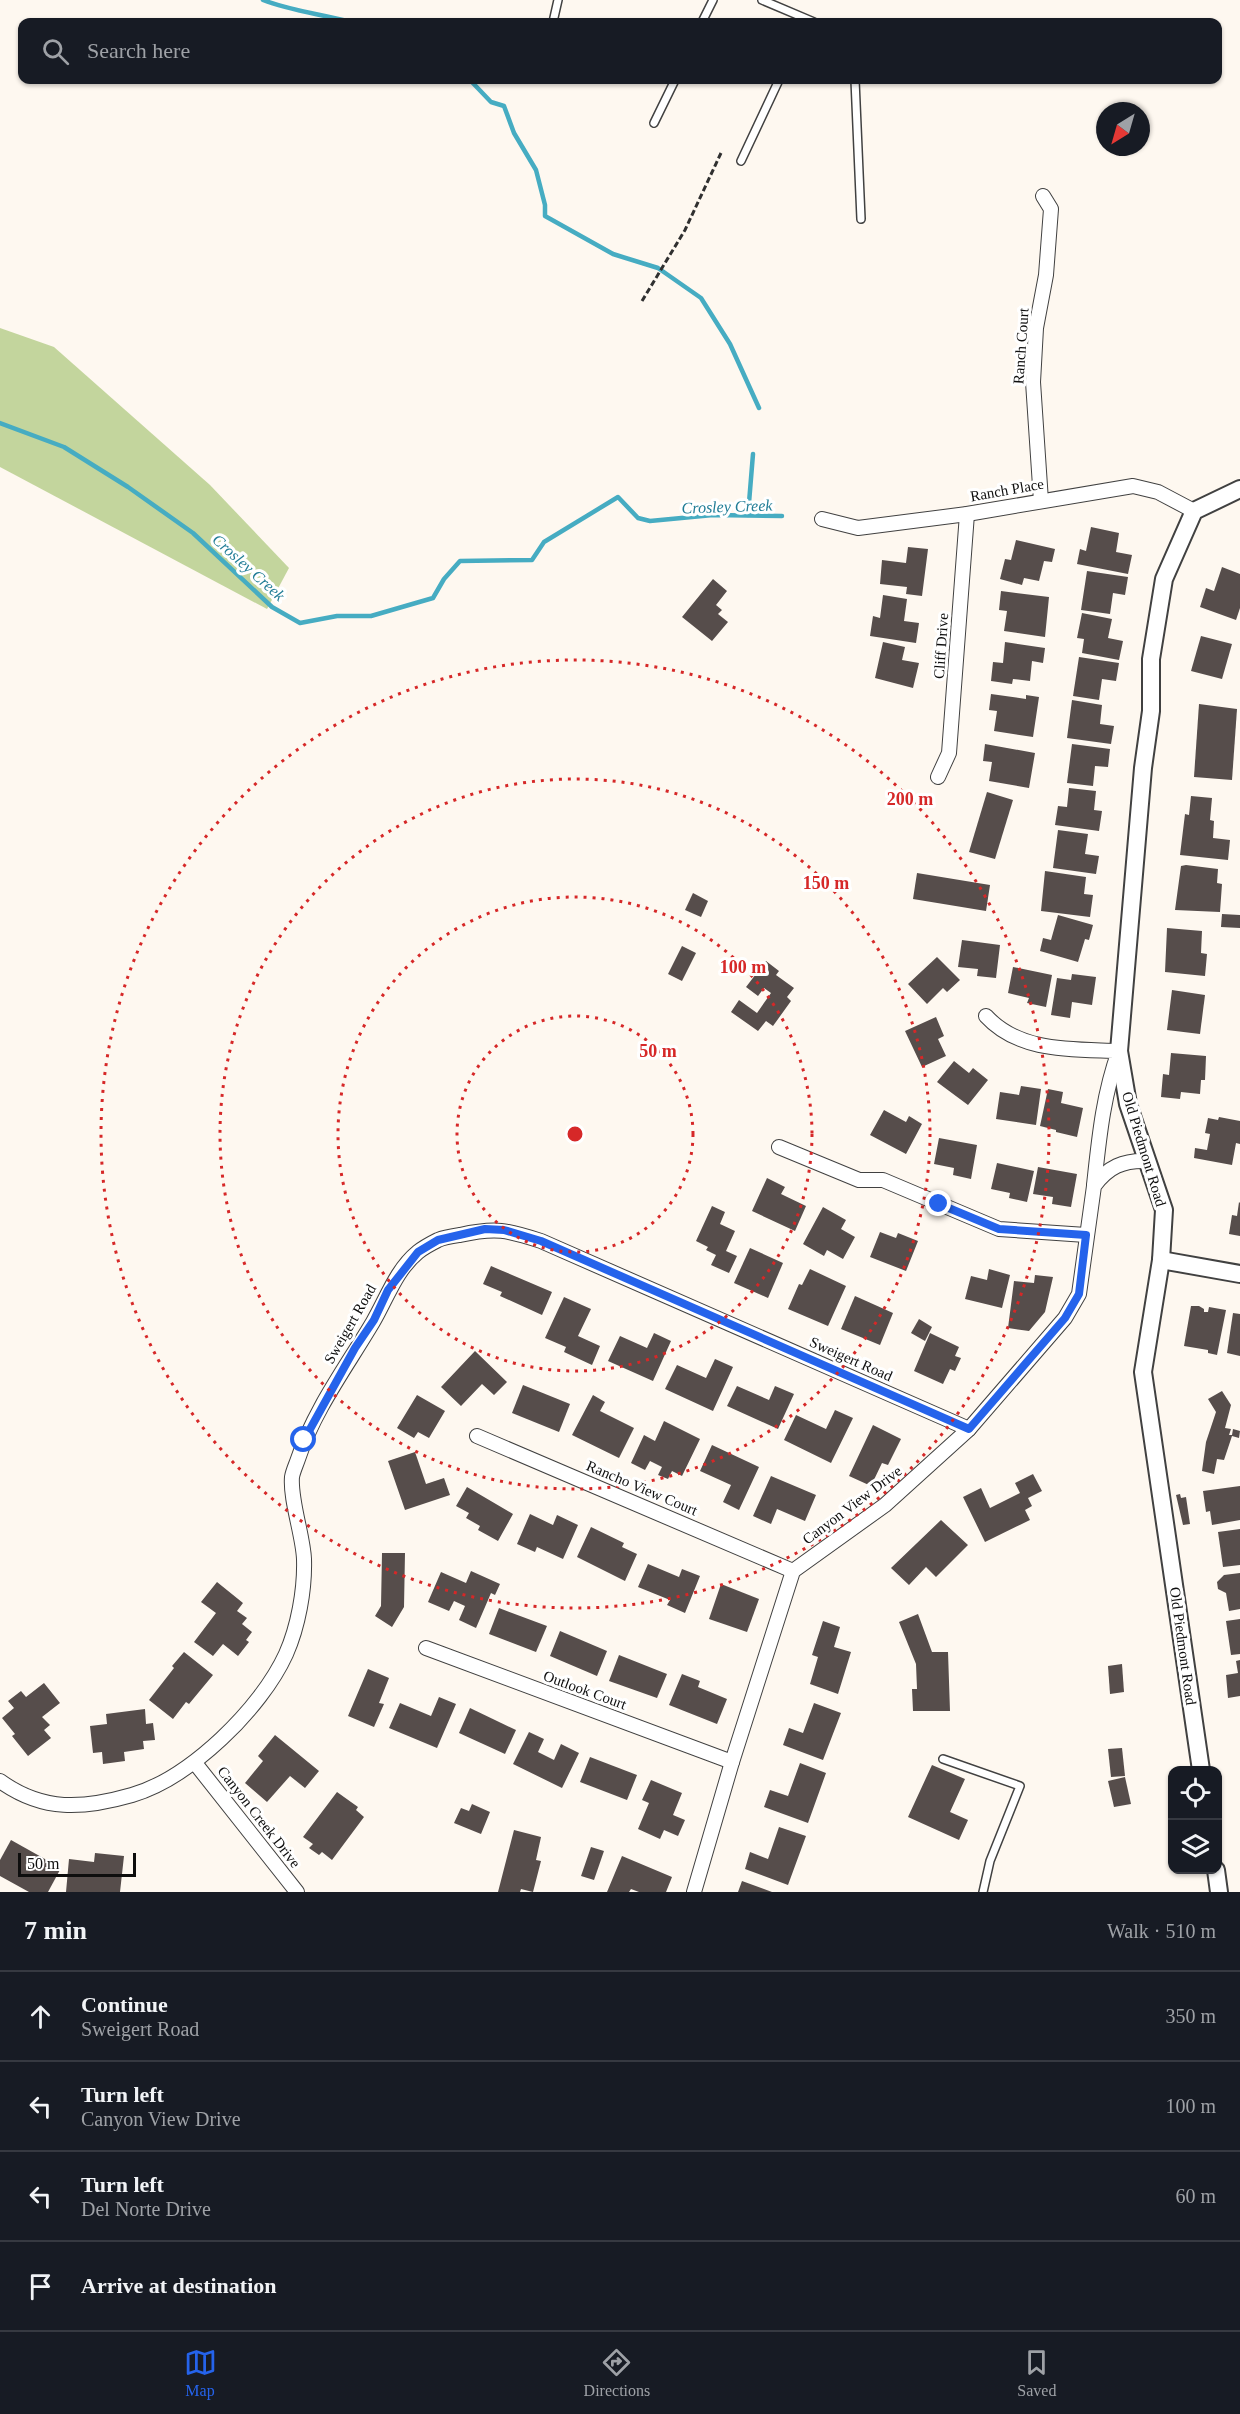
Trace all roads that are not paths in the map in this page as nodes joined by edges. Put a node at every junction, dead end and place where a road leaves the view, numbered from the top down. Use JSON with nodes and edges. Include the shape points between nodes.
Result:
{"nodes":[{"id":1,"x":558,"y":0,"type":"edge"},
{"id":2,"x":713,"y":0,"type":"edge"},
{"id":3,"x":762,"y":0,"type":"edge"},
{"id":4,"x":554,"y":18,"type":"edge"},
{"id":5,"x":704,"y":18,"type":"edge"},
{"id":6,"x":800,"y":18,"type":"edge"},
{"id":7,"x":673,"y":84,"type":"edge"},
{"id":8,"x":777,"y":84,"type":"edge"},
{"id":9,"x":855,"y":84,"type":"edge"},
{"id":10,"x":654,"y":123,"type":"dead end"},
{"id":11,"x":741,"y":161,"type":"dead end"},
{"id":12,"x":1043,"y":196,"type":"dead end"},
{"id":13,"x":861,"y":219,"type":"dead end"},
{"id":14,"x":1240,"y":489,"type":"edge"},
{"id":15,"x":1041,"y":501,"type":"junction"},
{"id":16,"x":1194,"y":511,"type":"junction"},
{"id":17,"x":967,"y":514,"type":"junction"},
{"id":18,"x":822,"y":519,"type":"dead end"},
{"id":19,"x":938,"y":777,"type":"dead end"},
{"id":20,"x":986,"y":1016,"type":"dead end"},
{"id":21,"x":1119,"y":1051,"type":"junction"},
{"id":22,"x":779,"y":1147,"type":"dead end"},
{"id":23,"x":1147,"y":1161,"type":"junction"},
{"id":24,"x":1094,"y":1186,"type":"junction"},
{"id":25,"x":1086,"y":1235,"type":"junction"},
{"id":26,"x":1161,"y":1260,"type":"junction"},
{"id":27,"x":1240,"y":1274,"type":"edge"},
{"id":28,"x":969,"y":1429,"type":"junction"},
{"id":29,"x":477,"y":1436,"type":"dead end"},
{"id":30,"x":793,"y":1570,"type":"junction"},
{"id":31,"x":426,"y":1648,"type":"dead end"},
{"id":32,"x":943,"y":1760,"type":"dead end"},
{"id":33,"x":732,"y":1762,"type":"junction"},
{"id":34,"x":195,"y":1763,"type":"junction"},
{"id":35,"x":1200,"y":1766,"type":"edge"},
{"id":36,"x":0,"y":1781,"type":"edge"},
{"id":37,"x":1217,"y":1874,"type":"edge"},
{"id":38,"x":297,"y":1892,"type":"edge"},
{"id":39,"x":694,"y":1892,"type":"edge"},
{"id":40,"x":983,"y":1892,"type":"edge"},
{"id":41,"x":1219,"y":1892,"type":"edge"}],
"edges":[{"from":1,"to":4,"type":"lane"},
{"from":2,"to":5,"type":"lane"},
{"from":3,"to":6,"type":"lane"},
{"from":7,"to":10,"type":"lane"},
{"from":8,"to":11,"type":"lane"},
{"from":9,"to":13,"type":"lane"},
{"from":12,"to":15,"type":"street","name":"Ranch Court","via":[[1051,209],[1033,382]]},
{"from":14,"to":16,"type":"street"},
{"from":15,"to":16,"type":"street","name":"Ranch Place","via":[[1133,486],[1158,492]]},
{"from":15,"to":17,"type":"street","name":"Ranch Place"},
{"from":16,"to":21,"type":"street","name":"Old Piedmont Road","via":[[1164,579],[1151,659],[1151,711]]},
{"from":17,"to":18,"type":"street","name":"Ranch Place","via":[[858,528]]},
{"from":17,"to":19,"type":"street","name":"Cliff Drive","via":[[949,753]]},
{"from":20,"to":21,"type":"street","via":[[998,1029],[1043,1047]]},
{"from":21,"to":23,"type":"street","name":"Old Piedmont Road","via":[[1128,1104]]},
{"from":21,"to":24,"type":"street","name":"Canyon View Drive","via":[[1102,1117]]},
{"from":22,"to":25,"type":"street","via":[[859,1180],[882,1180],[999,1229]]},
{"from":23,"to":24,"type":"street","via":[[1114,1166]]},
{"from":23,"to":26,"type":"street","name":"Old Piedmont Road","via":[[1164,1210]]},
{"from":24,"to":25,"type":"street","name":"Canyon View Drive"},
{"from":25,"to":28,"type":"street","name":"Canyon View Drive","via":[[1079,1294],[1065,1318]]},
{"from":26,"to":27,"type":"street"},
{"from":26,"to":35,"type":"street","name":"Old Piedmont Road","via":[[1143,1372]]},
{"from":28,"to":30,"type":"street","name":"Canyon View Drive","via":[[885,1505]]},
{"from":28,"to":34,"type":"street","name":"Sweigert Road","via":[[541,1241],[504,1230],[485,1229],[438,1240],[418,1252],[388,1290],[304,1440],[292,1477],[304,1558],[303,1588],[286,1654],[267,1686],[230,1731]]},
{"from":29,"to":30,"type":"street","name":"Rancho View Court"},
{"from":30,"to":33,"type":"street"},
{"from":31,"to":33,"type":"street","name":"Outlook Court"},
{"from":32,"to":40,"type":"lane","via":[[1020,1786],[990,1861]]},
{"from":33,"to":39,"type":"street"},
{"from":34,"to":36,"type":"street","name":"Sweigert Road","via":[[143,1791],[108,1802],[74,1806],[26,1797]]},
{"from":34,"to":38,"type":"street","name":"Canyon Creek Drive"},
{"from":37,"to":41,"type":"street"}]}
